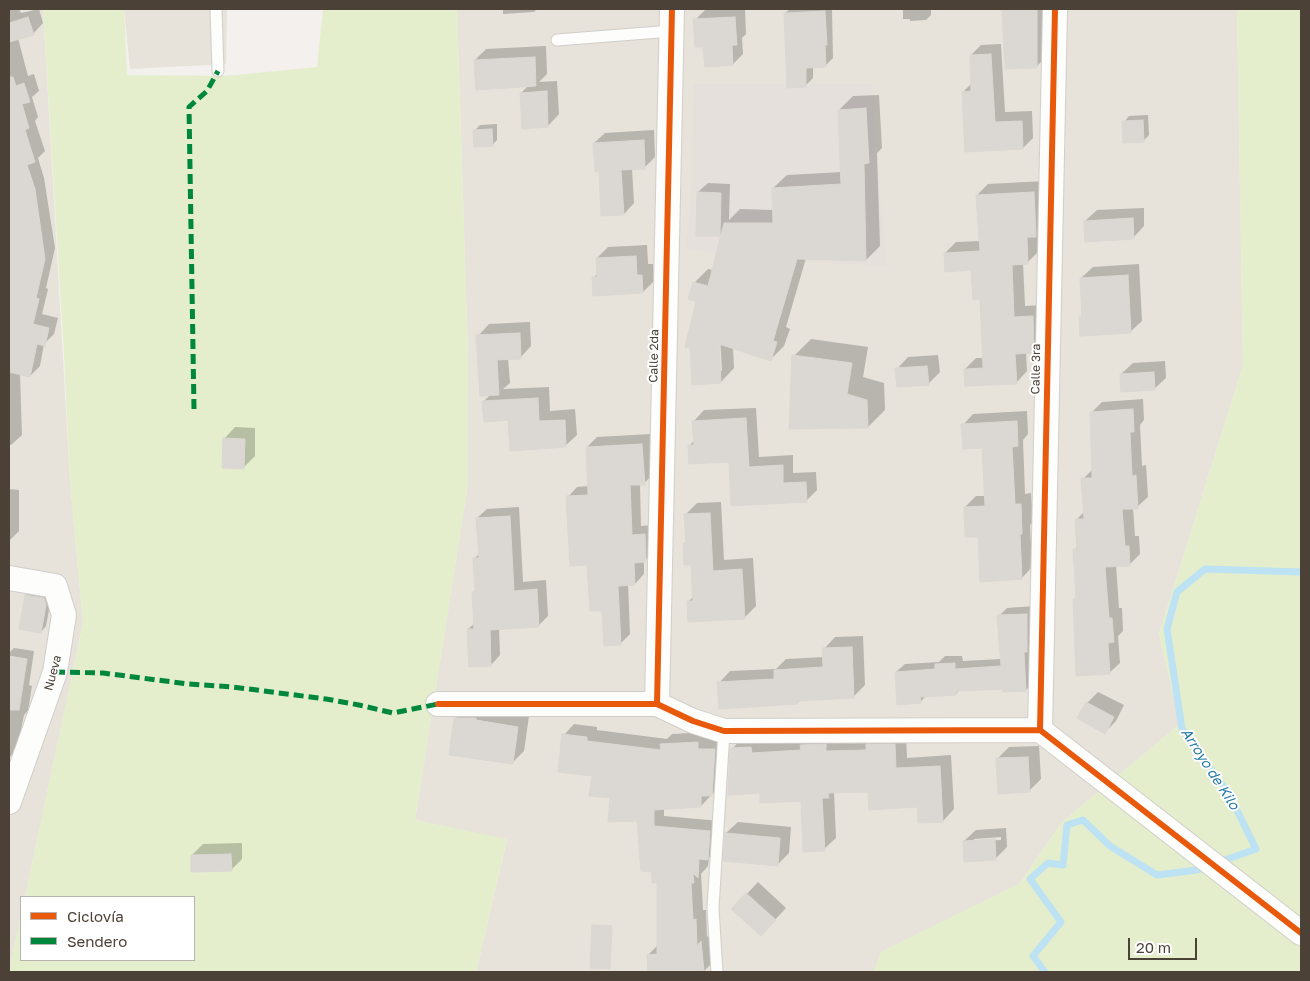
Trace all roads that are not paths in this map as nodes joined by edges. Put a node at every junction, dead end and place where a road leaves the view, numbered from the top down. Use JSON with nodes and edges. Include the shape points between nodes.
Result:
{"nodes":[{"id":1,"x":216,"y":9,"type":"edge"},
{"id":2,"x":1055,"y":9,"type":"edge"},
{"id":3,"x":672,"y":20,"type":"edge"},
{"id":4,"x":557,"y":40,"type":"dead end"},
{"id":5,"x":218,"y":71,"type":"dead end"},
{"id":6,"x":9,"y":578,"type":"edge"},
{"id":7,"x":438,"y":704,"type":"dead end"},
{"id":8,"x":657,"y":704,"type":"junction"},
{"id":9,"x":1040,"y":730,"type":"junction"},
{"id":10,"x":724,"y":731,"type":"junction"},
{"id":11,"x":9,"y":802,"type":"edge"},
{"id":12,"x":1301,"y":934,"type":"edge"},
{"id":13,"x":718,"y":972,"type":"edge"}],
"edges":[{"from":1,"to":5,"type":"lane"},
{"from":2,"to":9,"type":"street","name":"Calle 3ra"},
{"from":3,"to":4,"type":"lane"},
{"from":3,"to":8,"type":"street","name":"Calle 2da"},
{"from":6,"to":11,"type":"street","name":"Nueva","via":[[55,586],[64,615],[55,672]]},
{"from":7,"to":8,"type":"street"},
{"from":8,"to":10,"type":"street"},
{"from":9,"to":10,"type":"street"},
{"from":9,"to":12,"type":"street"},
{"from":10,"to":13,"type":"lane","via":[[713,908]]}]}
